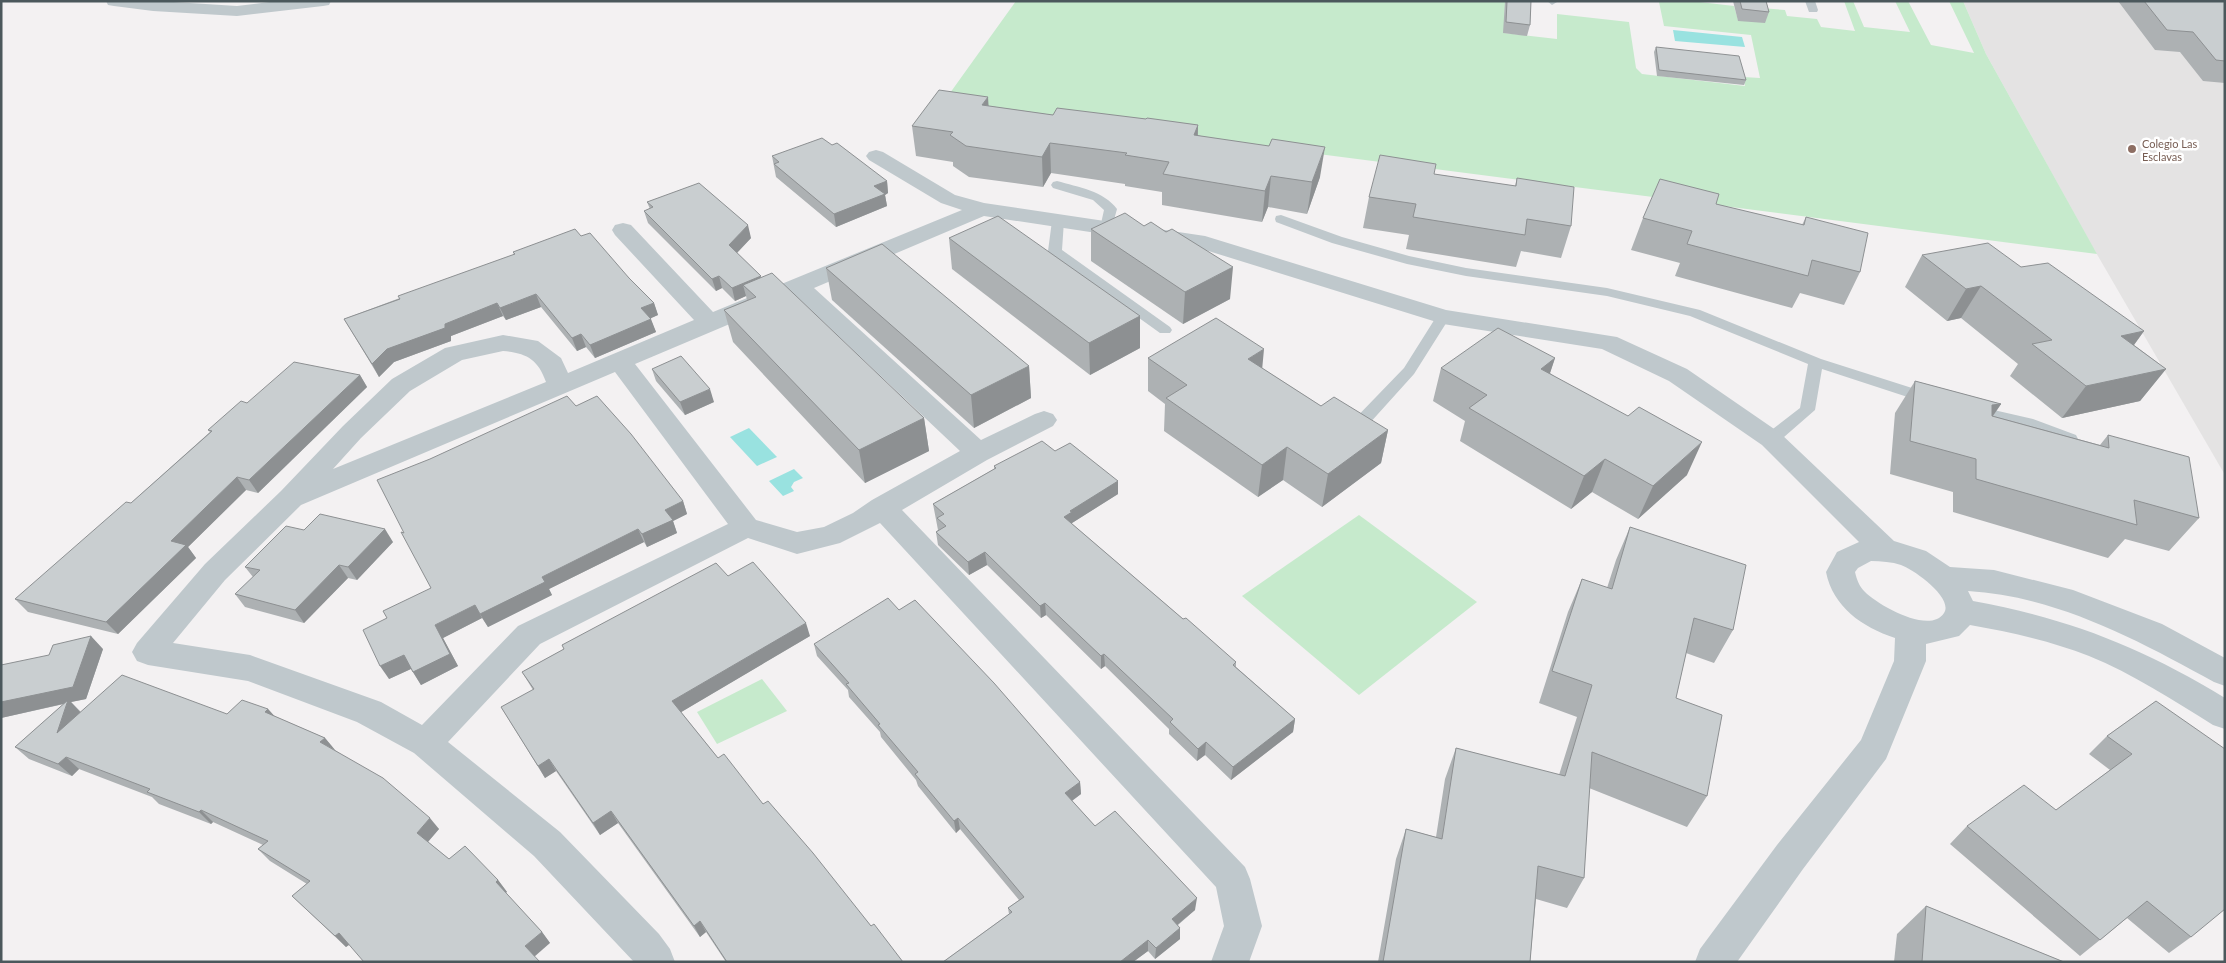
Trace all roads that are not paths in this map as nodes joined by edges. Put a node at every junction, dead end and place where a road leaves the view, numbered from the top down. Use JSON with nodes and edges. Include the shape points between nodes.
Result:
{"nodes":[{"id":1,"x":114,"y":1,"type":"edge"},
{"id":2,"x":322,"y":1,"type":"edge"},
{"id":3,"x":876,"y":156,"type":"dead end"},
{"id":4,"x":1057,"y":186,"type":"dead end"},
{"id":5,"x":982,"y":209,"type":"junction"},
{"id":6,"x":1281,"y":219,"type":"dead end"},
{"id":7,"x":1058,"y":221,"type":"junction"},
{"id":8,"x":1106,"y":228,"type":"junction"},
{"id":9,"x":623,"y":230,"type":"dead end"},
{"id":10,"x":799,"y":286,"type":"junction"},
{"id":11,"x":1443,"y":317,"type":"junction"},
{"id":12,"x":710,"y":323,"type":"junction"},
{"id":13,"x":1164,"y":330,"type":"dead end"},
{"id":14,"x":620,"y":361,"type":"junction"},
{"id":15,"x":1816,"y":362,"type":"junction"},
{"id":16,"x":560,"y":386,"type":"junction"},
{"id":17,"x":1942,"y":402,"type":"edge"},
{"id":18,"x":1961,"y":407,"type":"edge"},
{"id":19,"x":1044,"y":420,"type":"dead end"},
{"id":20,"x":1353,"y":431,"type":"edge"},
{"id":21,"x":1771,"y":439,"type":"junction"},
{"id":22,"x":2082,"y":444,"type":"edge"},
{"id":23,"x":978,"y":453,"type":"junction"},
{"id":24,"x":291,"y":498,"type":"junction"},
{"id":25,"x":882,"y":507,"type":"junction"},
{"id":26,"x":746,"y":527,"type":"junction"},
{"id":27,"x":1885,"y":550,"type":"junction"},
{"id":28,"x":1944,"y":578,"type":"junction"},
{"id":29,"x":1960,"y":611,"type":"junction"},
{"id":30,"x":1910,"y":631,"type":"junction"},
{"id":31,"x":2225,"y":673,"type":"edge"},
{"id":32,"x":2225,"y":715,"type":"edge"},
{"id":33,"x":426,"y":743,"type":"junction"},
{"id":34,"x":656,"y":962,"type":"edge"},
{"id":35,"x":1230,"y":962,"type":"edge"},
{"id":36,"x":1714,"y":962,"type":"edge"}],
"edges":[{"from":1,"to":2,"type":"street","via":[[237,11]]},
{"from":3,"to":5,"type":"street","via":[[948,200]]},
{"from":4,"to":8,"type":"lane","via":[[1097,197],[1111,209]]},
{"from":5,"to":7,"type":"street"},
{"from":5,"to":10,"type":"street"},
{"from":6,"to":15,"type":"lane","via":[[1337,240],[1407,260],[1466,272],[1607,292],[1696,313]]},
{"from":7,"to":8,"type":"street"},
{"from":7,"to":13,"type":"lane","via":[[1055,251]]},
{"from":8,"to":11,"type":"street","via":[[1205,243]]},
{"from":9,"to":12,"type":"street"},
{"from":10,"to":12,"type":"street"},
{"from":10,"to":23,"type":"street"},
{"from":11,"to":20,"type":"lane","via":[[1409,371]]},
{"from":11,"to":21,"type":"street","via":[[1608,342],[1678,375]]},
{"from":12,"to":14,"type":"street"},
{"from":14,"to":16,"type":"street"},
{"from":14,"to":26,"type":"street"},
{"from":15,"to":17,"type":"lane"},
{"from":15,"to":21,"type":"lane","via":[[1807,410]]},
{"from":16,"to":24,"type":"street"},
{"from":16,"to":24,"type":"street","via":[[552,364],[529,346],[503,343],[454,354],[401,385]]},
{"from":18,"to":22,"type":"lane","via":[[2028,423]]},
{"from":19,"to":23,"type":"street"},
{"from":21,"to":27,"type":"street"},
{"from":23,"to":25,"type":"street"},
{"from":24,"to":33,"type":"street","via":[[215,572],[148,652],[250,668],[369,712]]},
{"from":25,"to":26,"type":"street","via":[[830,536],[797,543]]},
{"from":25,"to":35,"type":"street","via":[[1232,879],[1243,926]]},
{"from":26,"to":33,"type":"street","via":[[529,635]]},
{"from":27,"to":28,"type":"street","via":[[1917,559]]},
{"from":27,"to":30,"type":"street","via":[[1853,554],[1844,563],[1841,574],[1844,587],[1869,614]]},
{"from":28,"to":29,"type":"street","via":[[1956,595]]},
{"from":28,"to":31,"type":"street","via":[[1994,581],[2062,598],[2151,632]]},
{"from":29,"to":30,"type":"street","via":[[1956,620],[1938,631]]},
{"from":29,"to":32,"type":"street","via":[[2015,621],[2080,640],[2177,685]]},
{"from":30,"to":36,"type":"street","via":[[1910,661],[1874,749]]},
{"from":33,"to":34,"type":"street","via":[[547,844],[646,946]]}]}
